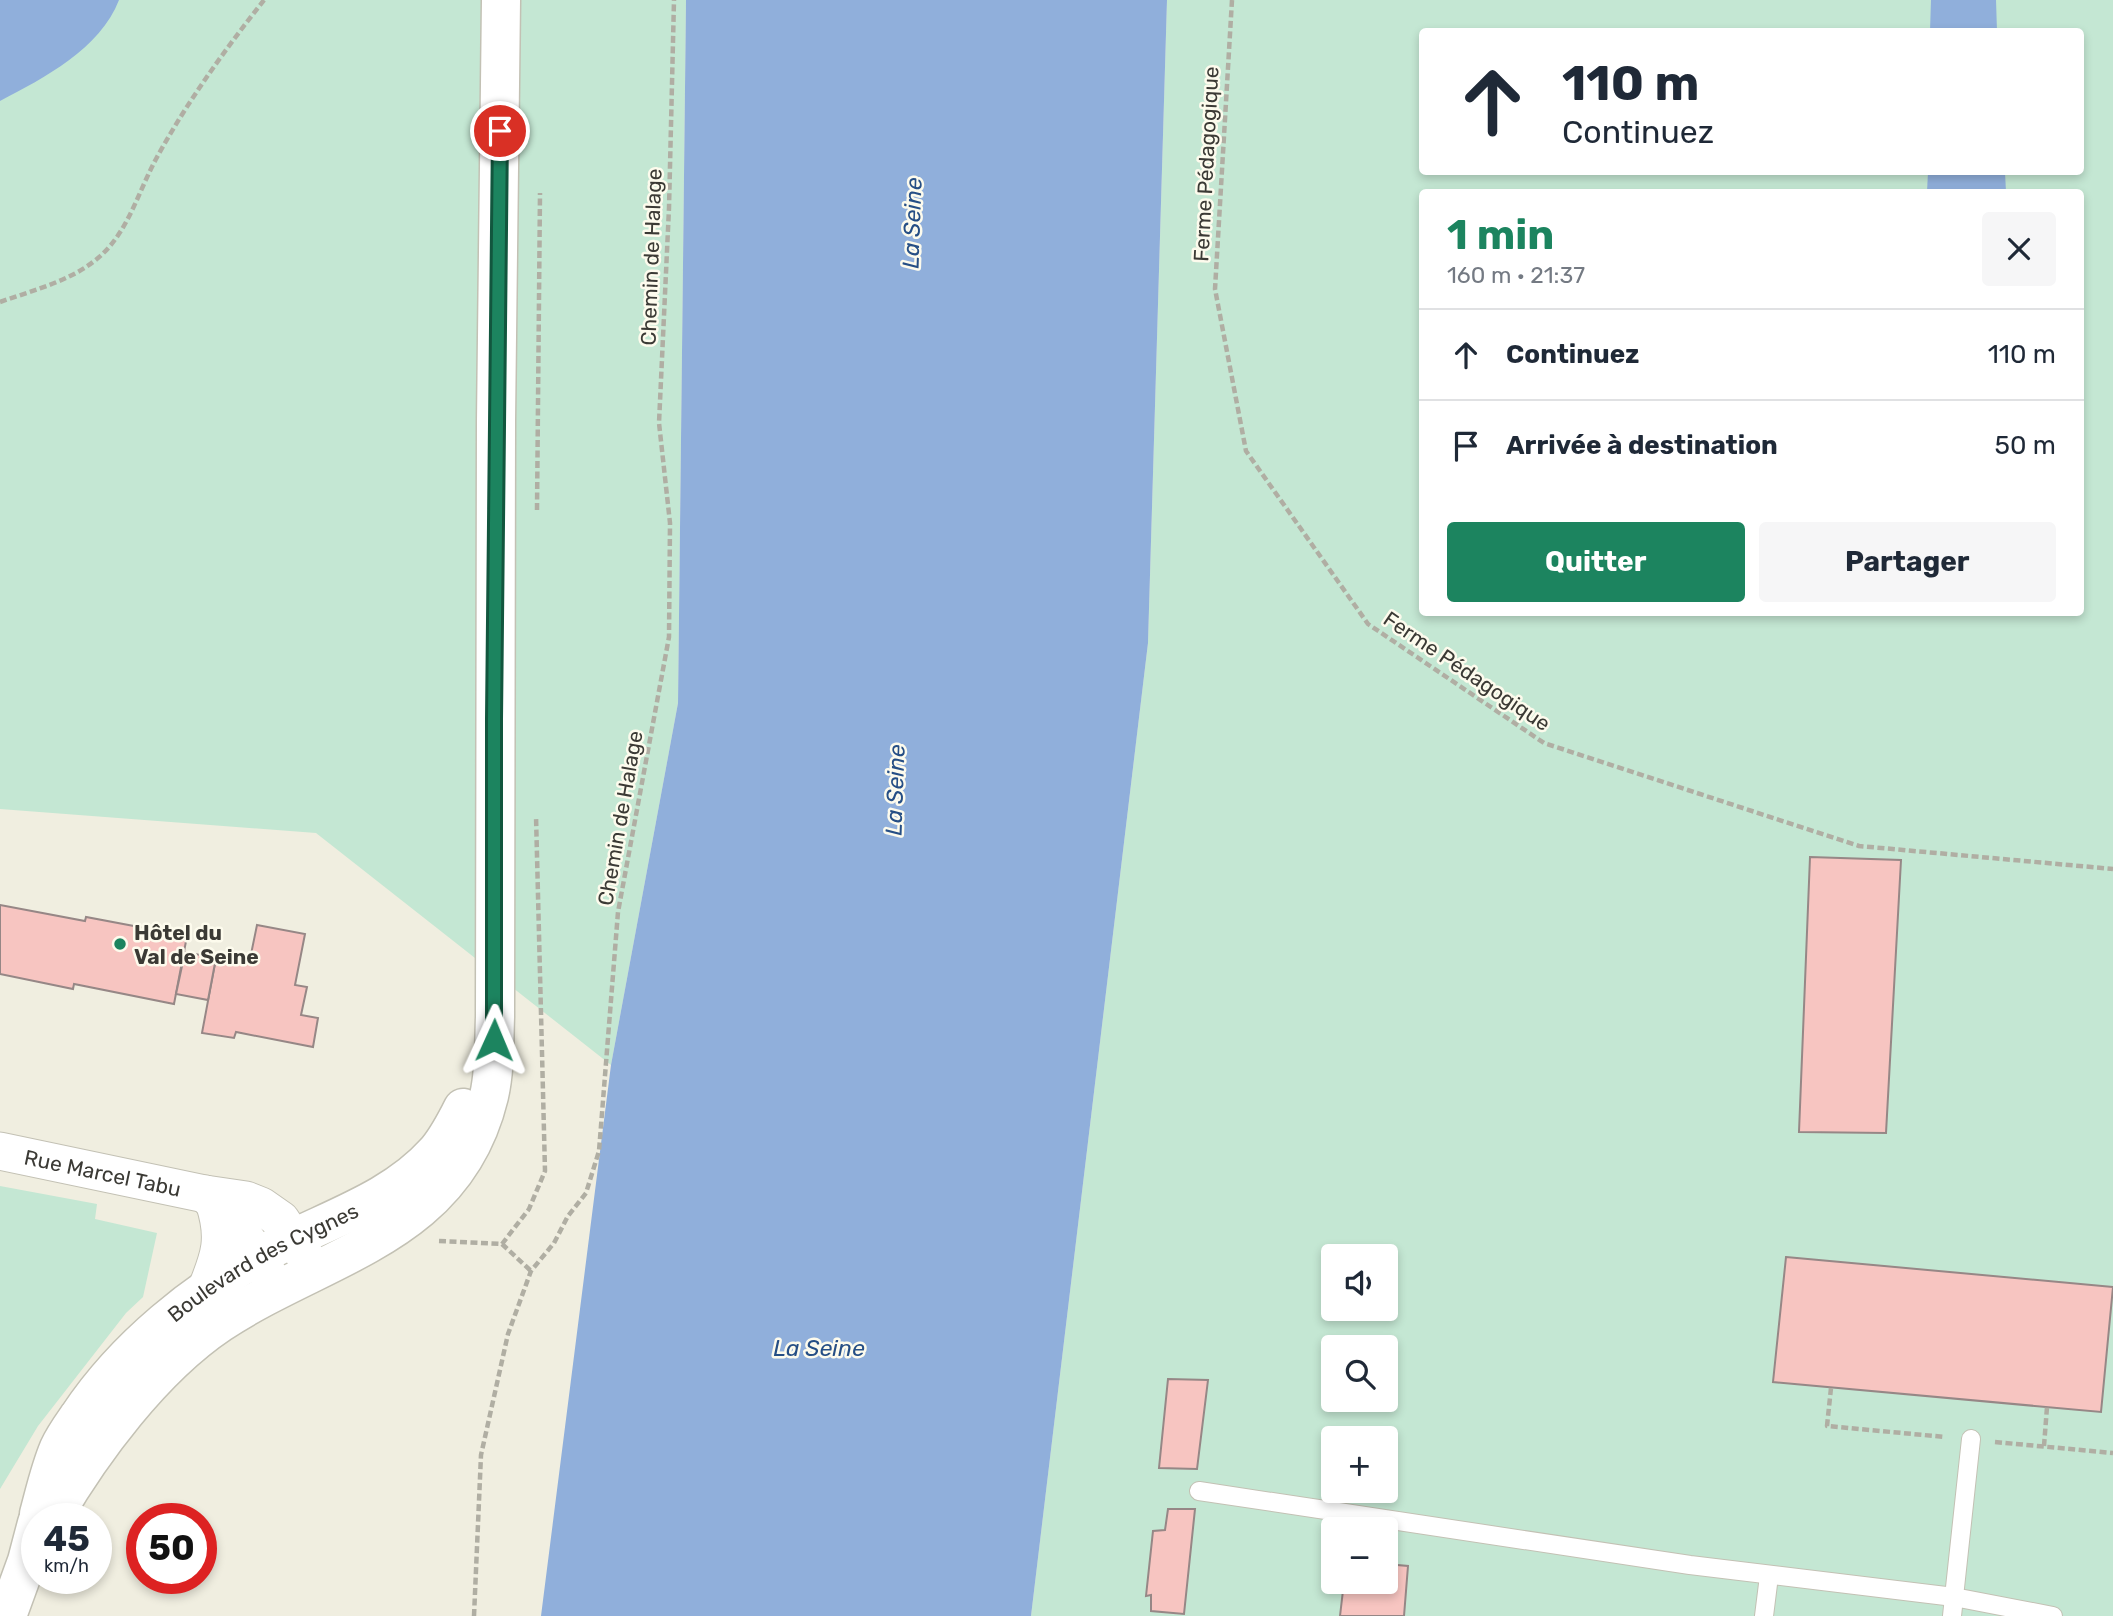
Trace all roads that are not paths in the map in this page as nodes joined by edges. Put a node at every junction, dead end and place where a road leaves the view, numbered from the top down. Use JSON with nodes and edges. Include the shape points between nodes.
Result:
{"nodes":[{"id":1,"x":501,"y":0,"type":"edge"},
{"id":2,"x":495,"y":1017,"type":"junction"},
{"id":3,"x":0,"y":1151,"type":"edge"},
{"id":4,"x":210,"y":1198,"type":"junction"},
{"id":5,"x":294,"y":1238,"type":"junction"},
{"id":6,"x":258,"y":1256,"type":"junction"},
{"id":7,"x":316,"y":1272,"type":"junction"},
{"id":8,"x":206,"y":1290,"type":"junction"},
{"id":9,"x":277,"y":1292,"type":"junction"},
{"id":10,"x":1971,"y":1439,"type":"dead end"},
{"id":11,"x":1199,"y":1491,"type":"dead end"},
{"id":12,"x":42,"y":1503,"type":"edge"},
{"id":13,"x":61,"y":1503,"type":"edge"},
{"id":14,"x":1769,"y":1576,"type":"junction"},
{"id":15,"x":21,"y":1580,"type":"edge"},
{"id":16,"x":1954,"y":1597,"type":"junction"},
{"id":17,"x":7,"y":1616,"type":"edge"},
{"id":18,"x":1765,"y":1616,"type":"edge"},
{"id":19,"x":1952,"y":1616,"type":"edge"},
{"id":20,"x":2053,"y":1616,"type":"edge"}],
"edges":[{"from":1,"to":2,"type":"main road","name":"Boulevard des Cygnes"},
{"from":2,"to":5,"type":"main road","name":"Boulevard des Cygnes","via":[[464,1105],[435,1153],[391,1189]]},
{"from":2,"to":7,"type":"main road","name":"Boulevard des Cygnes","via":[[490,1094],[481,1123],[453,1177],[408,1220]]},
{"from":3,"to":4,"type":"street","name":"Rue Marcel Tabu"},
{"from":4,"to":5,"type":"street","name":"Rue Marcel Tabu","via":[[246,1200],[261,1206],[281,1220]]},
{"from":4,"to":6,"type":"street"},
{"from":4,"to":8,"type":"street","via":[[221,1222],[222,1245]]},
{"from":5,"to":6,"type":"main road","name":"Boulevard des Cygnes"},
{"from":5,"to":7,"type":"street","name":"Rue Marcel Tabu"},
{"from":6,"to":8,"type":"main road","name":"Boulevard des Cygnes"},
{"from":6,"to":9,"type":"street"},
{"from":7,"to":9,"type":"main road","name":"Boulevard des Cygnes"},
{"from":8,"to":12,"type":"main road","name":"Boulevard des Cygnes","via":[[145,1339],[89,1400],[59,1447]]},
{"from":9,"to":13,"type":"main road","name":"Boulevard des Cygnes","via":[[218,1324],[169,1367],[103,1441]]},
{"from":10,"to":16,"type":"lane"},
{"from":11,"to":14,"type":"lane"},
{"from":14,"to":16,"type":"lane"},
{"from":14,"to":18,"type":"lane"},
{"from":15,"to":17,"type":"main road","name":"Boulevard des Cygnes"},
{"from":16,"to":19,"type":"lane"},
{"from":16,"to":20,"type":"lane"}]}
